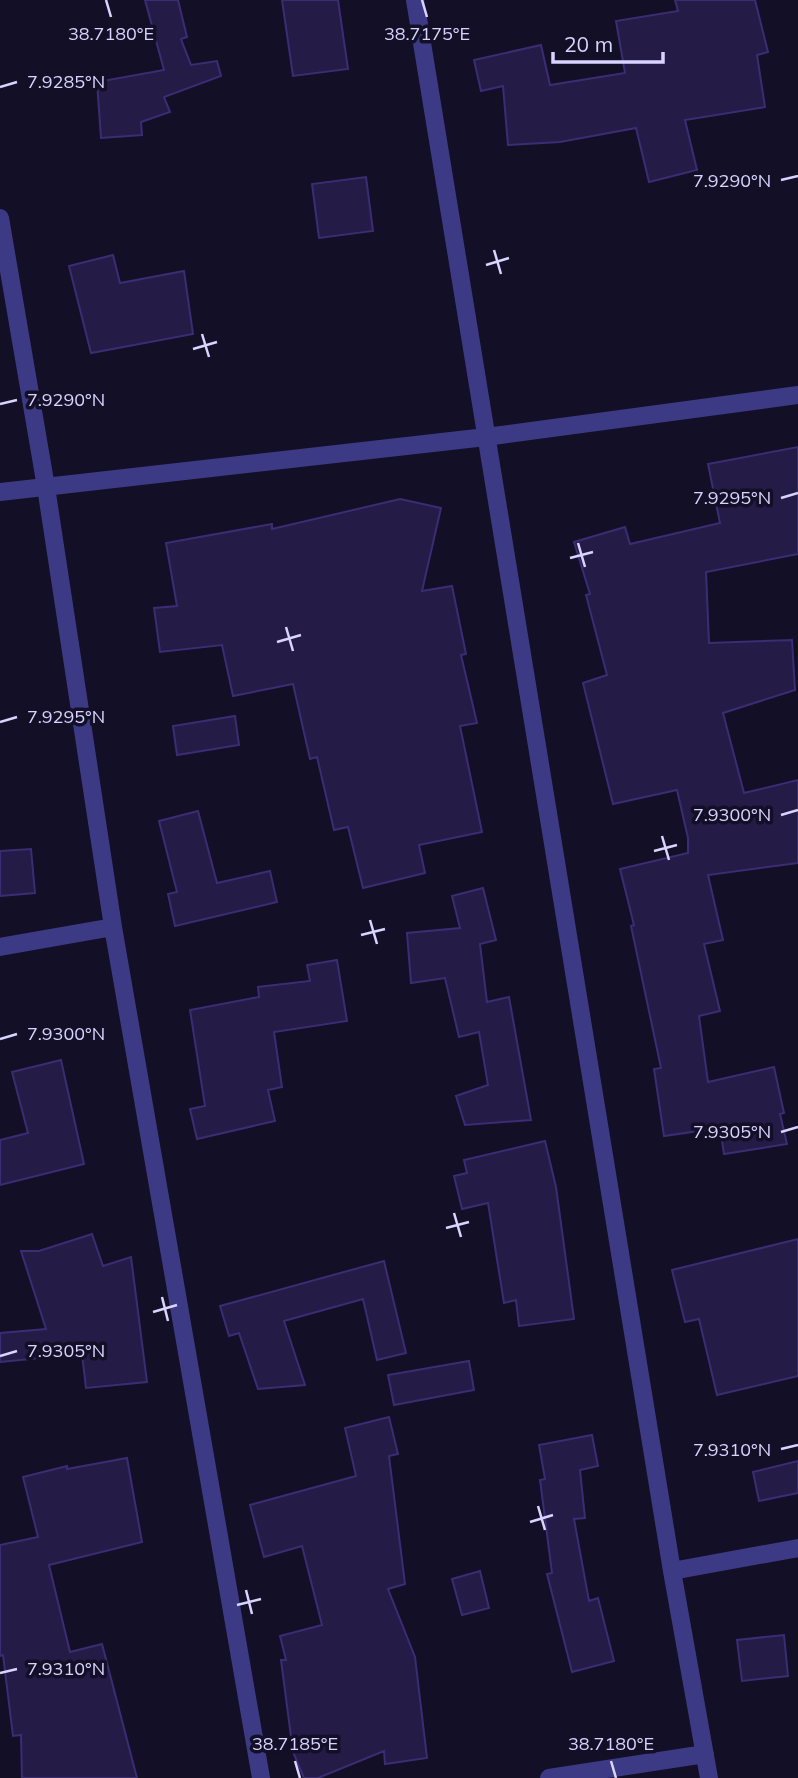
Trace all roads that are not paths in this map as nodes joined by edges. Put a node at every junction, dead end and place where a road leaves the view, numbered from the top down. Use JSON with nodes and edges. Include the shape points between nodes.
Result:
{"nodes":[{"id":1,"x":415,"y":0,"type":"edge"},
{"id":2,"x":0,"y":218,"type":"edge"},
{"id":3,"x":798,"y":395,"type":"edge"},
{"id":4,"x":486,"y":437,"type":"junction"},
{"id":5,"x":46,"y":487,"type":"junction"},
{"id":6,"x":0,"y":492,"type":"edge"},
{"id":7,"x":113,"y":927,"type":"junction"},
{"id":8,"x":0,"y":947,"type":"edge"},
{"id":9,"x":798,"y":1548,"type":"edge"},
{"id":10,"x":672,"y":1571,"type":"junction"},
{"id":11,"x":705,"y":1754,"type":"junction"},
{"id":12,"x":261,"y":1778,"type":"edge"},
{"id":13,"x":549,"y":1778,"type":"edge"},
{"id":14,"x":709,"y":1778,"type":"edge"}],
"edges":[{"from":1,"to":4,"type":"street"},
{"from":2,"to":5,"type":"street"},
{"from":3,"to":4,"type":"street"},
{"from":4,"to":5,"type":"street"},
{"from":4,"to":10,"type":"street"},
{"from":5,"to":6,"type":"street"},
{"from":5,"to":7,"type":"street"},
{"from":7,"to":8,"type":"street"},
{"from":7,"to":12,"type":"street"},
{"from":9,"to":10,"type":"street"},
{"from":10,"to":11,"type":"street"},
{"from":11,"to":13,"type":"street"},
{"from":11,"to":14,"type":"street"}]}
